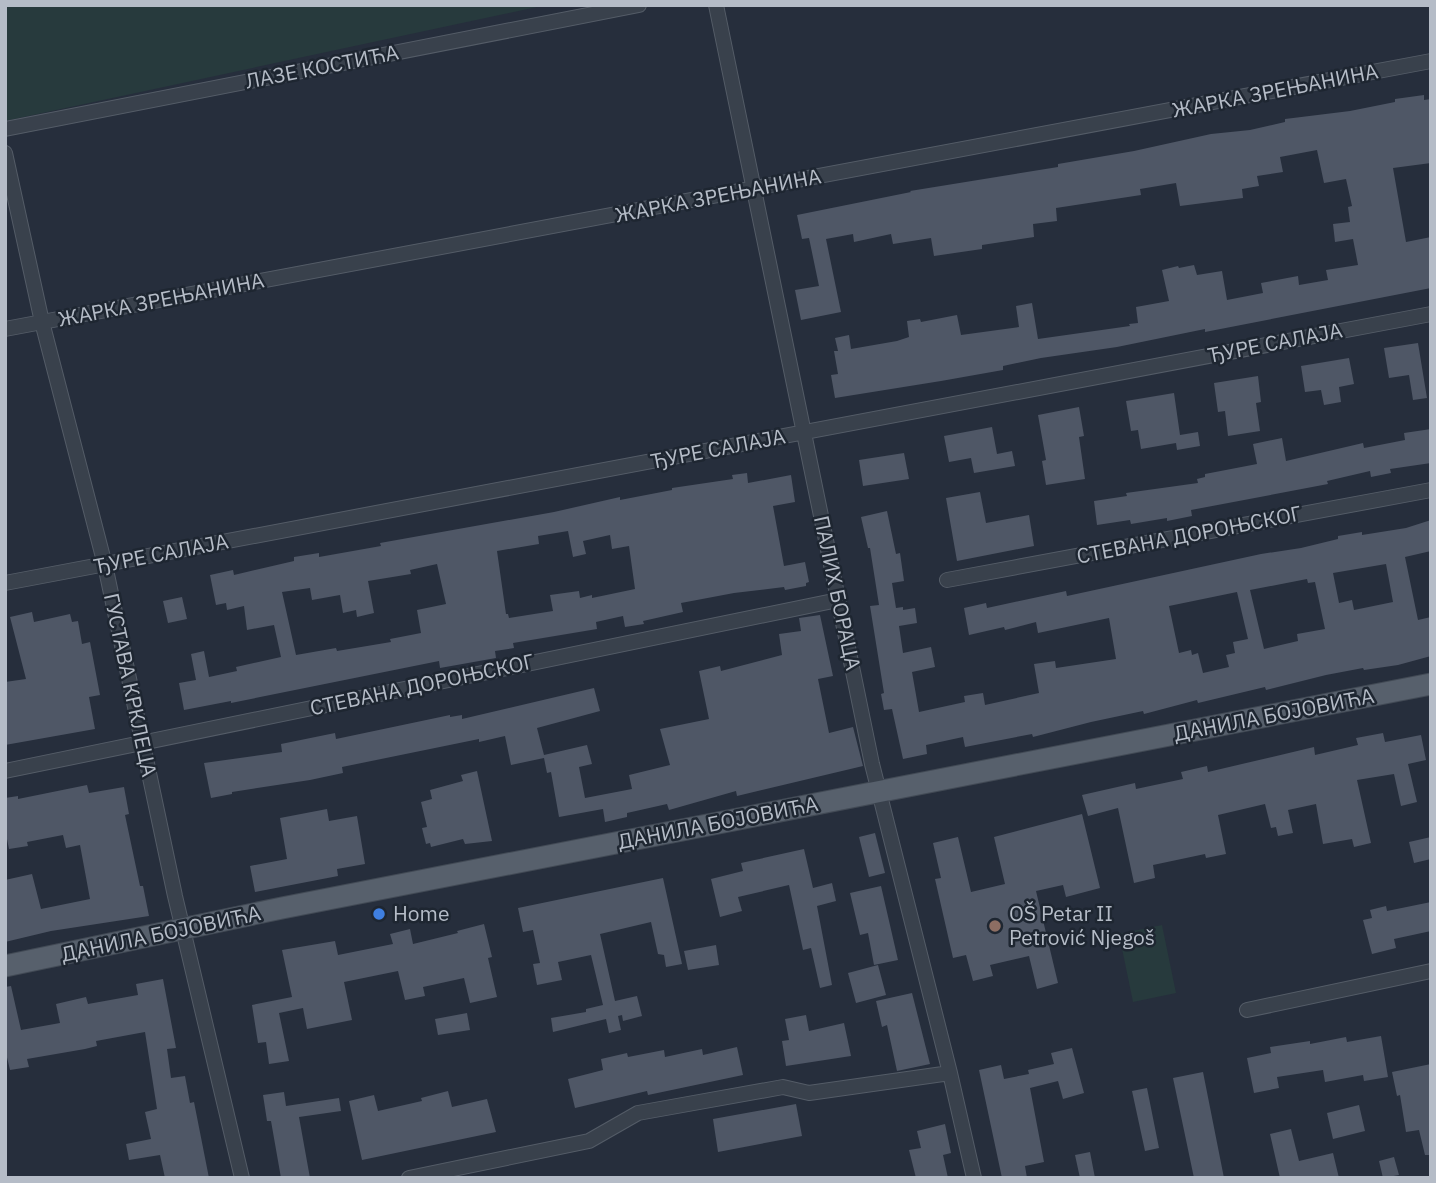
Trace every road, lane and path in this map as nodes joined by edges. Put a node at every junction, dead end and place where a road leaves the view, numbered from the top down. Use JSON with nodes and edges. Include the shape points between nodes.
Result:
{"nodes":[{"id":1,"x":639,"y":5,"type":"edge"},
{"id":2,"x":716,"y":5,"type":"edge"},
{"id":3,"x":1431,"y":61,"type":"edge"},
{"id":4,"x":5,"y":129,"type":"edge"},
{"id":5,"x":5,"y":153,"type":"edge"},
{"id":6,"x":752,"y":190,"type":"junction"},
{"id":7,"x":1431,"y":314,"type":"edge"},
{"id":8,"x":41,"y":322,"type":"junction"},
{"id":9,"x":5,"y":329,"type":"edge"},
{"id":10,"x":804,"y":433,"type":"junction"},
{"id":11,"x":1431,"y":490,"type":"edge"},
{"id":12,"x":104,"y":565,"type":"junction"},
{"id":13,"x":947,"y":580,"type":"dead end"},
{"id":14,"x":5,"y":583,"type":"edge"},
{"id":15,"x":838,"y":600,"type":"junction"},
{"id":16,"x":1431,"y":684,"type":"edge"},
{"id":17,"x":142,"y":743,"type":"junction"},
{"id":18,"x":5,"y":771,"type":"edge"},
{"id":19,"x":879,"y":792,"type":"junction"},
{"id":20,"x":183,"y":929,"type":"junction"},
{"id":21,"x":5,"y":966,"type":"edge"},
{"id":22,"x":1431,"y":971,"type":"edge"},
{"id":23,"x":1247,"y":1010,"type":"dead end"},
{"id":24,"x":950,"y":1073,"type":"junction"},
{"id":25,"x":242,"y":1178,"type":"edge"},
{"id":26,"x":409,"y":1178,"type":"edge"},
{"id":27,"x":974,"y":1178,"type":"edge"}],
"edges":[{"from":1,"to":4,"type":"street","name":"ЛАЗЕ КОСТИЋА"},
{"from":2,"to":6,"type":"street","name":"ПАЛИХ БОРАЦА"},
{"from":3,"to":6,"type":"street","name":"ЖАРКА ЗРЕЊАНИНА"},
{"from":5,"to":8,"type":"street","name":"ГУСТАВА КРКЛЕЦА"},
{"from":6,"to":8,"type":"street","name":"ЖАРКА ЗРЕЊАНИНА"},
{"from":6,"to":10,"type":"street","name":"ПАЛИХ БОРАЦА"},
{"from":7,"to":10,"type":"street","name":"ЂУРЕ САЛАЈА"},
{"from":8,"to":9,"type":"street","name":"ЖАРКА ЗРЕЊАНИНА"},
{"from":8,"to":12,"type":"street","name":"ГУСТАВА КРКЛЕЦА"},
{"from":10,"to":12,"type":"street","name":"ЂУРЕ САЛАЈА"},
{"from":10,"to":15,"type":"street","name":"ПАЛИХ БОРАЦА"},
{"from":11,"to":13,"type":"street","name":"СТЕВАНА ДОРОЊСКОГ"},
{"from":12,"to":14,"type":"street","name":"ЂУРЕ САЛАЈА"},
{"from":12,"to":17,"type":"street","name":"ГУСТАВА КРКЛЕЦА"},
{"from":15,"to":17,"type":"street","name":"СТЕВАНА ДОРОЊСКОГ"},
{"from":15,"to":19,"type":"street","name":"ПАЛИХ БОРАЦА"},
{"from":16,"to":19,"type":"main road","name":"ДАНИЛА БОЈОВИЋА"},
{"from":17,"to":18,"type":"street","name":"СТЕВАНА ДОРОЊСКОГ"},
{"from":17,"to":20,"type":"street","name":"ГУСТАВА КРКЛЕЦА"},
{"from":19,"to":20,"type":"main road","name":"ДАНИЛА БОЈОВИЋА"},
{"from":19,"to":24,"type":"street","name":"ПАЛИХ БОРАЦА"},
{"from":20,"to":21,"type":"main road","name":"ДАНИЛА БОЈОВИЋА"},
{"from":20,"to":25,"type":"street","name":"ГУСТАВА КРКЛЕЦА"},
{"from":22,"to":23,"type":"street"},
{"from":24,"to":26,"type":"street","via":[[809,1093],[783,1087],[638,1113],[589,1141]]},
{"from":24,"to":27,"type":"street","name":"ПАЛИХ БОРАЦА"}]}
